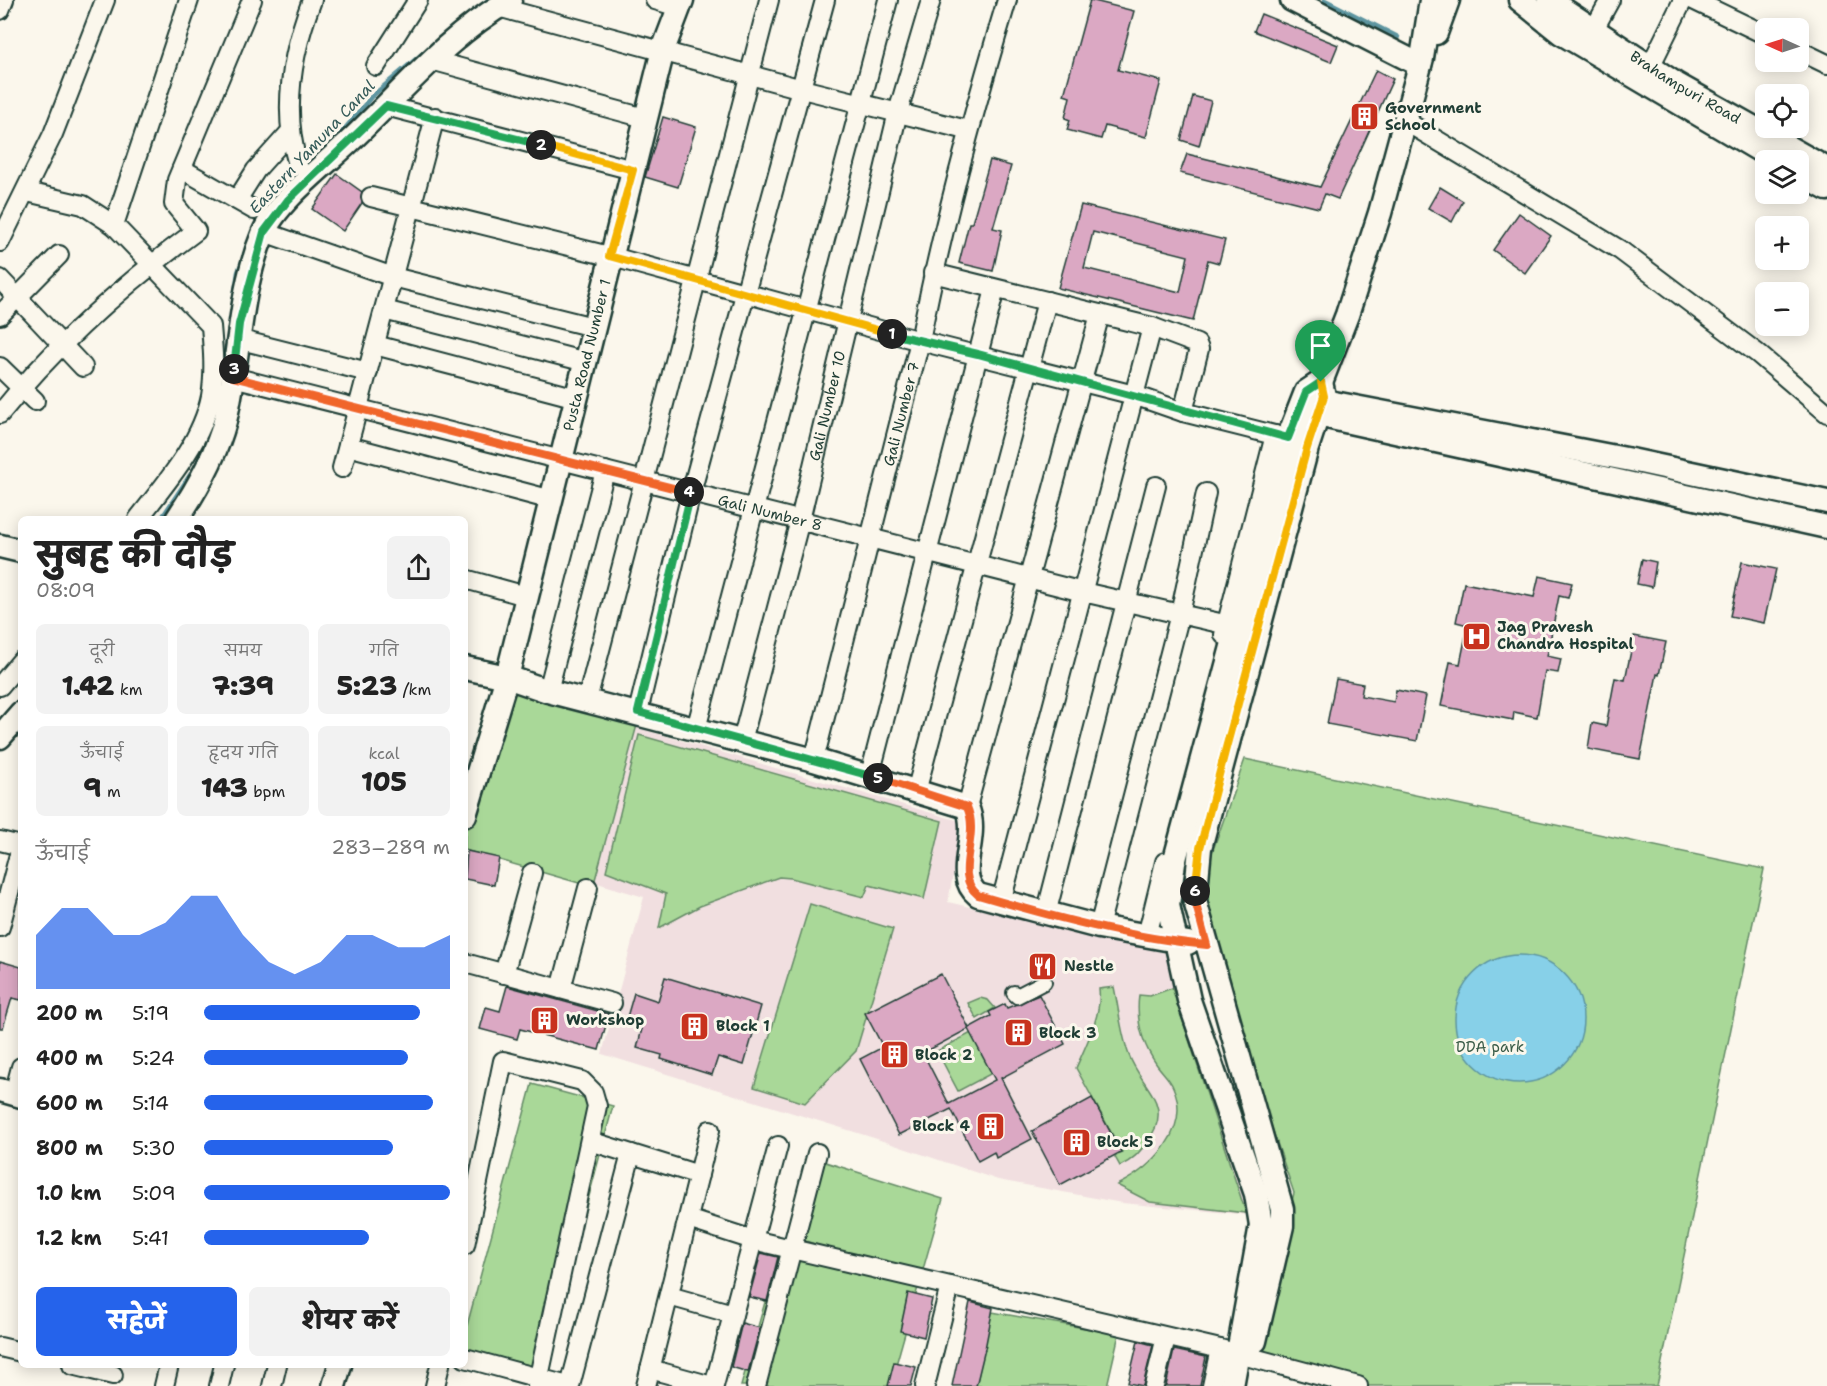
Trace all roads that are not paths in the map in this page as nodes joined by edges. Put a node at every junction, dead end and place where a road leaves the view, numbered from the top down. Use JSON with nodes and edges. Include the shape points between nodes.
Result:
{"nodes":[{"id":1,"x":4,"y":0,"type":"edge"},
{"id":2,"x":105,"y":0,"type":"edge"},
{"id":3,"x":189,"y":0,"type":"edge"},
{"id":4,"x":252,"y":0,"type":"edge"},
{"id":5,"x":312,"y":0,"type":"edge"},
{"id":6,"x":418,"y":0,"type":"edge"},
{"id":7,"x":655,"y":0,"type":"edge"},
{"id":8,"x":769,"y":0,"type":"edge"},
{"id":9,"x":825,"y":0,"type":"edge"},
{"id":10,"x":888,"y":0,"type":"edge"},
{"id":11,"x":931,"y":0,"type":"edge"},
{"id":12,"x":1007,"y":0,"type":"edge"},
{"id":13,"x":1292,"y":0,"type":"edge"},
{"id":14,"x":1431,"y":0,"type":"edge"},
{"id":15,"x":1448,"y":0,"type":"edge"},
{"id":16,"x":1520,"y":0,"type":"edge"},
{"id":17,"x":1549,"y":0,"type":"edge"},
{"id":18,"x":1610,"y":0,"type":"edge"},
{"id":19,"x":1683,"y":0,"type":"edge"},
{"id":20,"x":1693,"y":0,"type":"edge"},
{"id":21,"x":504,"y":3,"type":"edge"},
{"id":22,"x":681,"y":3,"type":"edge"},
{"id":23,"x":0,"y":10,"type":"edge"},
{"id":24,"x":1755,"y":30,"type":"edge"},
{"id":25,"x":1590,"y":38,"type":"junction"},
{"id":26,"x":663,"y":50,"type":"junction"},
{"id":27,"x":1809,"y":56,"type":"edge"},
{"id":28,"x":430,"y":60,"type":"junction"},
{"id":29,"x":1421,"y":62,"type":"junction"},
{"id":30,"x":1827,"y":64,"type":"edge"},
{"id":31,"x":376,"y":66,"type":"dead end"},
{"id":32,"x":750,"y":73,"type":"junction"},
{"id":33,"x":1646,"y":74,"type":"junction"},
{"id":34,"x":802,"y":89,"type":"junction"},
{"id":35,"x":861,"y":103,"type":"junction"},
{"id":36,"x":386,"y":106,"type":"junction"},
{"id":37,"x":898,"y":112,"type":"junction"},
{"id":38,"x":435,"y":117,"type":"junction"},
{"id":39,"x":645,"y":118,"type":"junction"},
{"id":40,"x":1405,"y":121,"type":"junction"},
{"id":41,"x":967,"y":130,"type":"junction"},
{"id":42,"x":291,"y":131,"type":"junction"},
{"id":43,"x":1761,"y":150,"type":"edge"},
{"id":44,"x":298,"y":165,"type":"dead end"},
{"id":45,"x":182,"y":169,"type":"junction"},
{"id":46,"x":1827,"y":169,"type":"edge"},
{"id":47,"x":633,"y":170,"type":"junction"},
{"id":48,"x":1809,"y":179,"type":"edge"},
{"id":49,"x":1827,"y":189,"type":"edge"},
{"id":50,"x":27,"y":192,"type":"junction"},
{"id":51,"x":371,"y":197,"type":"dead end"},
{"id":52,"x":237,"y":200,"type":"junction"},
{"id":53,"x":412,"y":207,"type":"junction"},
{"id":54,"x":254,"y":210,"type":"dead end"},
{"id":55,"x":114,"y":225,"type":"junction"},
{"id":56,"x":264,"y":232,"type":"junction"},
{"id":57,"x":0,"y":242,"type":"edge"},
{"id":58,"x":59,"y":255,"type":"dead end"},
{"id":59,"x":609,"y":256,"type":"junction"},
{"id":60,"x":151,"y":264,"type":"junction"},
{"id":61,"x":933,"y":273,"type":"junction"},
{"id":62,"x":393,"y":276,"type":"junction"},
{"id":63,"x":0,"y":279,"type":"edge"},
{"id":64,"x":696,"y":279,"type":"junction"},
{"id":65,"x":995,"y":289,"type":"junction"},
{"id":66,"x":745,"y":292,"type":"junction"},
{"id":67,"x":16,"y":299,"type":"junction"},
{"id":68,"x":1047,"y":301,"type":"junction"},
{"id":69,"x":806,"y":309,"type":"junction"},
{"id":70,"x":384,"y":310,"type":"junction"},
{"id":71,"x":1100,"y":314,"type":"junction"},
{"id":72,"x":0,"y":315,"type":"edge"},
{"id":73,"x":849,"y":321,"type":"junction"},
{"id":74,"x":594,"y":327,"type":"junction"},
{"id":75,"x":1152,"y":327,"type":"junction"},
{"id":76,"x":237,"y":339,"type":"junction"},
{"id":77,"x":920,"y":342,"type":"junction"},
{"id":78,"x":375,"y":345,"type":"junction"},
{"id":79,"x":63,"y":346,"type":"junction"},
{"id":80,"x":978,"y":354,"type":"junction"},
{"id":81,"x":586,"y":362,"type":"junction"},
{"id":82,"x":0,"y":367,"type":"edge"},
{"id":83,"x":83,"y":367,"type":"dead end"},
{"id":84,"x":1029,"y":368,"type":"junction"},
{"id":85,"x":368,"y":372,"type":"junction"},
{"id":86,"x":233,"y":377,"type":"junction"},
{"id":87,"x":1082,"y":383,"type":"junction"},
{"id":88,"x":21,"y":387,"type":"junction"},
{"id":89,"x":1134,"y":395,"type":"junction"},
{"id":90,"x":577,"y":398,"type":"junction"},
{"id":91,"x":35,"y":401,"type":"dead end"},
{"id":92,"x":1313,"y":401,"type":"junction"},
{"id":93,"x":358,"y":411,"type":"junction"},
{"id":94,"x":1183,"y":412,"type":"junction"},
{"id":95,"x":1827,"y":413,"type":"edge"},
{"id":96,"x":0,"y":414,"type":"edge"},
{"id":97,"x":1281,"y":437,"type":"junction"},
{"id":98,"x":348,"y":446,"type":"junction"},
{"id":99,"x":562,"y":461,"type":"junction"},
{"id":100,"x":342,"y":468,"type":"dead end"},
{"id":101,"x":605,"y":471,"type":"junction"},
{"id":102,"x":645,"y":482,"type":"junction"},
{"id":103,"x":1156,"y":486,"type":"dead end"},
{"id":104,"x":691,"y":493,"type":"junction"},
{"id":105,"x":1206,"y":493,"type":"dead end"},
{"id":106,"x":552,"y":500,"type":"junction"},
{"id":107,"x":1827,"y":502,"type":"edge"},
{"id":108,"x":754,"y":509,"type":"junction"},
{"id":109,"x":140,"y":516,"type":"edge"},
{"id":110,"x":179,"y":516,"type":"edge"},
{"id":111,"x":800,"y":520,"type":"junction"},
{"id":112,"x":1827,"y":528,"type":"edge"},
{"id":113,"x":870,"y":537,"type":"junction"},
{"id":114,"x":0,"y":546,"type":"edge"},
{"id":115,"x":18,"y":550,"type":"edge"},
{"id":116,"x":928,"y":552,"type":"junction"},
{"id":117,"x":977,"y":565,"type":"junction"},
{"id":118,"x":1028,"y":578,"type":"junction"},
{"id":119,"x":468,"y":580,"type":"edge"},
{"id":120,"x":1083,"y":592,"type":"junction"},
{"id":121,"x":526,"y":596,"type":"junction"},
{"id":122,"x":1128,"y":602,"type":"junction"},
{"id":123,"x":1180,"y":614,"type":"junction"},
{"id":124,"x":1232,"y":626,"type":"junction"},
{"id":125,"x":18,"y":665,"type":"edge"},
{"id":126,"x":468,"y":670,"type":"edge"},
{"id":127,"x":507,"y":677,"type":"junction"},
{"id":128,"x":0,"y":686,"type":"edge"},
{"id":129,"x":548,"y":690,"type":"junction"},
{"id":130,"x":588,"y":700,"type":"junction"},
{"id":131,"x":638,"y":712,"type":"junction"},
{"id":132,"x":18,"y":716,"type":"edge"},
{"id":133,"x":696,"y":729,"type":"junction"},
{"id":134,"x":0,"y":737,"type":"edge"},
{"id":135,"x":742,"y":741,"type":"junction"},
{"id":136,"x":814,"y":760,"type":"junction"},
{"id":137,"x":870,"y":775,"type":"junction"},
{"id":138,"x":916,"y":792,"type":"junction"},
{"id":139,"x":468,"y":805,"type":"edge"},
{"id":140,"x":967,"y":807,"type":"junction"},
{"id":141,"x":0,"y":841,"type":"edge"},
{"id":142,"x":18,"y":845,"type":"edge"},
{"id":143,"x":18,"y":858,"type":"edge"},
{"id":144,"x":532,"y":873,"type":"dead end"},
{"id":145,"x":588,"y":888,"type":"dead end"},
{"id":146,"x":1001,"y":902,"type":"junction"},
{"id":147,"x":1046,"y":914,"type":"junction"},
{"id":148,"x":0,"y":927,"type":"edge"},
{"id":149,"x":1099,"y":927,"type":"junction"},
{"id":150,"x":1147,"y":936,"type":"junction"},
{"id":151,"x":1176,"y":942,"type":"junction"},
{"id":152,"x":1207,"y":945,"type":"junction"},
{"id":153,"x":468,"y":964,"type":"edge"},
{"id":154,"x":504,"y":974,"type":"junction"},
{"id":155,"x":1044,"y":982,"type":"dead end"},
{"id":156,"x":561,"y":989,"type":"junction"},
{"id":157,"x":1014,"y":993,"type":"dead end"},
{"id":158,"x":612,"y":1003,"type":"dead end"},
{"id":159,"x":18,"y":1076,"type":"edge"},
{"id":160,"x":12,"y":1094,"type":"edge"},
{"id":161,"x":710,"y":1130,"type":"dead end"},
{"id":162,"x":590,"y":1141,"type":"junction"},
{"id":163,"x":778,"y":1146,"type":"dead end"},
{"id":164,"x":817,"y":1153,"type":"dead end"},
{"id":165,"x":631,"y":1154,"type":"junction"},
{"id":166,"x":699,"y":1175,"type":"junction"},
{"id":167,"x":688,"y":1219,"type":"junction"},
{"id":168,"x":468,"y":1230,"type":"edge"},
{"id":169,"x":753,"y":1240,"type":"junction"},
{"id":170,"x":791,"y":1249,"type":"junction"},
{"id":171,"x":950,"y":1286,"type":"junction"},
{"id":172,"x":669,"y":1296,"type":"junction"},
{"id":173,"x":733,"y":1314,"type":"junction"},
{"id":174,"x":1166,"y":1337,"type":"junction"},
{"id":175,"x":0,"y":1347,"type":"edge"},
{"id":176,"x":18,"y":1351,"type":"edge"},
{"id":177,"x":1237,"y":1354,"type":"junction"},
{"id":178,"x":468,"y":1359,"type":"edge"},
{"id":179,"x":84,"y":1368,"type":"edge"},
{"id":180,"x":168,"y":1368,"type":"edge"},
{"id":181,"x":223,"y":1368,"type":"edge"},
{"id":182,"x":276,"y":1368,"type":"edge"},
{"id":183,"x":339,"y":1368,"type":"edge"},
{"id":184,"x":439,"y":1368,"type":"edge"},
{"id":185,"x":113,"y":1375,"type":"edge"},
{"id":186,"x":648,"y":1377,"type":"edge"},
{"id":187,"x":1322,"y":1381,"type":"edge"},
{"id":188,"x":538,"y":1383,"type":"edge"},
{"id":189,"x":164,"y":1386,"type":"edge"},
{"id":190,"x":219,"y":1386,"type":"edge"},
{"id":191,"x":272,"y":1386,"type":"edge"},
{"id":192,"x":334,"y":1386,"type":"edge"},
{"id":193,"x":435,"y":1386,"type":"edge"},
{"id":194,"x":569,"y":1386,"type":"edge"},
{"id":195,"x":713,"y":1386,"type":"edge"},
{"id":196,"x":756,"y":1386,"type":"edge"},
{"id":197,"x":925,"y":1386,"type":"edge"},
{"id":198,"x":1154,"y":1386,"type":"edge"},
{"id":199,"x":1212,"y":1386,"type":"edge"},
{"id":200,"x":1232,"y":1386,"type":"edge"},
{"id":201,"x":1246,"y":1386,"type":"edge"},
{"id":202,"x":1358,"y":1386,"type":"edge"}],
"edges":[{"from":1,"to":23,"type":"street"},
{"from":2,"to":50,"type":"street"},
{"from":3,"to":55,"type":"street"},
{"from":4,"to":45,"type":"street"},
{"from":5,"to":42,"type":"street","via":[[295,59]]},
{"from":6,"to":31,"type":"street"},
{"from":7,"to":22,"type":"street"},
{"from":8,"to":32,"type":"street"},
{"from":9,"to":34,"type":"street"},
{"from":10,"to":35,"type":"street"},
{"from":11,"to":37,"type":"street","name":"Gali Number 10"},
{"from":12,"to":41,"type":"street","name":"Gali Number 7"},
{"from":13,"to":29,"type":"street"},
{"from":14,"to":29,"type":"street"},
{"from":15,"to":29,"type":"street"},
{"from":16,"to":25,"type":"street","name":"Brahampuri Road","via":[[1561,33]]},
{"from":17,"to":25,"type":"street","name":"Brahampuri Road"},
{"from":18,"to":25,"type":"street"},
{"from":19,"to":33,"type":"street"},
{"from":20,"to":24,"type":"street"},
{"from":21,"to":26,"type":"street"},
{"from":21,"to":28,"type":"street","via":[[476,19]]},
{"from":22,"to":26,"type":"street","name":"Pusta Road Number 1"},
{"from":25,"to":33,"type":"street","name":"Brahampuri Road"},
{"from":26,"to":32,"type":"street"},
{"from":26,"to":39,"type":"street","name":"Pusta Road Number 1"},
{"from":27,"to":30,"type":"street"},
{"from":28,"to":36,"type":"street"},
{"from":28,"to":39,"type":"street"},
{"from":29,"to":40,"type":"street"},
{"from":32,"to":34,"type":"street"},
{"from":32,"to":64,"type":"street"},
{"from":33,"to":43,"type":"street","name":"Brahampuri Road"},
{"from":33,"to":46,"type":"street","name":"Brahampuri Road","via":[[1676,84]]},
{"from":34,"to":35,"type":"street"},
{"from":34,"to":66,"type":"street"},
{"from":35,"to":37,"type":"street"},
{"from":35,"to":69,"type":"street"},
{"from":36,"to":38,"type":"street"},
{"from":36,"to":56,"type":"street","via":[[288,200]]},
{"from":37,"to":41,"type":"street"},
{"from":37,"to":73,"type":"street","name":"Gali Number 10"},
{"from":38,"to":47,"type":"street"},
{"from":38,"to":53,"type":"street"},
{"from":39,"to":47,"type":"street","name":"Pusta Road Number 1"},
{"from":40,"to":92,"type":"street","via":[[1347,315]]},
{"from":40,"to":95,"type":"street","via":[[1620,250],[1757,353]]},
{"from":41,"to":61,"type":"street","name":"Gali Number 7"},
{"from":42,"to":44,"type":"street"},
{"from":42,"to":52,"type":"street","via":[[256,170]]},
{"from":45,"to":52,"type":"street"},
{"from":45,"to":60,"type":"street","via":[[174,204],[196,231]]},
{"from":47,"to":59,"type":"street","name":"Pusta Road Number 1"},
{"from":48,"to":49,"type":"street"},
{"from":50,"to":55,"type":"street","via":[[83,205]]},
{"from":50,"to":57,"type":"street"},
{"from":51,"to":53,"type":"street"},
{"from":52,"to":54,"type":"street"},
{"from":53,"to":59,"type":"street"},
{"from":53,"to":62,"type":"street"},
{"from":55,"to":60,"type":"street"},
{"from":56,"to":62,"type":"street"},
{"from":56,"to":76,"type":"street"},
{"from":58,"to":67,"type":"street"},
{"from":59,"to":64,"type":"street"},
{"from":59,"to":74,"type":"street","name":"Pusta Road Number 1"},
{"from":60,"to":79,"type":"street","via":[[110,298]]},
{"from":60,"to":109,"type":"street","via":[[212,326],[214,366],[210,397],[193,442]]},
{"from":61,"to":65,"type":"street"},
{"from":61,"to":77,"type":"street","name":"Gali Number 7"},
{"from":62,"to":70,"type":"street"},
{"from":62,"to":74,"type":"street"},
{"from":63,"to":67,"type":"street"},
{"from":64,"to":66,"type":"street"},
{"from":64,"to":102,"type":"street"},
{"from":65,"to":68,"type":"street"},
{"from":65,"to":80,"type":"street"},
{"from":66,"to":69,"type":"street"},
{"from":66,"to":104,"type":"street"},
{"from":67,"to":72,"type":"street"},
{"from":67,"to":79,"type":"street"},
{"from":68,"to":71,"type":"street"},
{"from":68,"to":84,"type":"street"},
{"from":69,"to":73,"type":"street"},
{"from":69,"to":108,"type":"street"},
{"from":70,"to":78,"type":"street"},
{"from":70,"to":81,"type":"street"},
{"from":71,"to":75,"type":"street"},
{"from":71,"to":87,"type":"street"},
{"from":73,"to":77,"type":"street"},
{"from":73,"to":111,"type":"street","name":"Gali Number 10"},
{"from":74,"to":81,"type":"street","name":"Pusta Road Number 1"},
{"from":75,"to":89,"type":"street"},
{"from":75,"to":94,"type":"street","via":[[1198,347]]},
{"from":76,"to":85,"type":"street"},
{"from":76,"to":86,"type":"street"},
{"from":77,"to":80,"type":"street"},
{"from":77,"to":113,"type":"street","name":"Gali Number 7"},
{"from":78,"to":85,"type":"street"},
{"from":78,"to":90,"type":"street"},
{"from":79,"to":83,"type":"street"},
{"from":79,"to":88,"type":"street"},
{"from":80,"to":84,"type":"street"},
{"from":80,"to":116,"type":"street"},
{"from":81,"to":90,"type":"street","name":"Pusta Road Number 1"},
{"from":82,"to":88,"type":"street"},
{"from":84,"to":87,"type":"street"},
{"from":84,"to":117,"type":"street"},
{"from":85,"to":93,"type":"street"},
{"from":86,"to":93,"type":"street","name":"Gali Number 8"},
{"from":86,"to":110,"type":"street","via":[[224,423],[211,458]]},
{"from":87,"to":89,"type":"street"},
{"from":87,"to":118,"type":"street"},
{"from":88,"to":91,"type":"street"},
{"from":88,"to":96,"type":"street"},
{"from":89,"to":94,"type":"street"},
{"from":89,"to":120,"type":"street"},
{"from":90,"to":99,"type":"street","name":"Pusta Road Number 1"},
{"from":92,"to":97,"type":"street"},
{"from":92,"to":107,"type":"street","via":[[1598,453]]},
{"from":92,"to":112,"type":"street"},
{"from":92,"to":152,"type":"street","via":[[1200,848],[1195,901]]},
{"from":93,"to":98,"type":"street"},
{"from":93,"to":99,"type":"street","name":"Gali Number 8"},
{"from":94,"to":97,"type":"street"},
{"from":97,"to":124,"type":"street"},
{"from":98,"to":100,"type":"street"},
{"from":98,"to":106,"type":"street"},
{"from":99,"to":101,"type":"street","name":"Gali Number 8"},
{"from":99,"to":106,"type":"street","name":"Pusta Road Number 1"},
{"from":101,"to":102,"type":"street","name":"Gali Number 8"},
{"from":101,"to":129,"type":"street"},
{"from":102,"to":104,"type":"street","name":"Gali Number 8"},
{"from":102,"to":130,"type":"street"},
{"from":103,"to":122,"type":"street"},
{"from":104,"to":108,"type":"street","name":"Gali Number 8"},
{"from":104,"to":131,"type":"street"},
{"from":105,"to":123,"type":"street"},
{"from":106,"to":121,"type":"street","name":"Pusta Road Number 1"},
{"from":108,"to":111,"type":"street","name":"Gali Number 8"},
{"from":108,"to":133,"type":"street"},
{"from":111,"to":113,"type":"street","name":"Gali Number 8"},
{"from":111,"to":135,"type":"street","name":"Gali Number 10"},
{"from":113,"to":116,"type":"street","name":"Gali Number 8"},
{"from":113,"to":136,"type":"street","name":"Gali Number 7"},
{"from":114,"to":115,"type":"street"},
{"from":116,"to":117,"type":"street","name":"Gali Number 8"},
{"from":116,"to":137,"type":"street"},
{"from":117,"to":118,"type":"street","name":"Gali Number 8"},
{"from":117,"to":138,"type":"street"},
{"from":118,"to":120,"type":"street","name":"Gali Number 8"},
{"from":118,"to":140,"type":"street"},
{"from":119,"to":121,"type":"street"},
{"from":120,"to":122,"type":"street","name":"Gali Number 8"},
{"from":120,"to":146,"type":"street"},
{"from":121,"to":127,"type":"street","name":"Pusta Road Number 1"},
{"from":122,"to":123,"type":"street","name":"Gali Number 8"},
{"from":122,"to":147,"type":"street"},
{"from":123,"to":124,"type":"street","name":"Gali Number 8"},
{"from":123,"to":149,"type":"street"},
{"from":124,"to":150,"type":"street"},
{"from":124,"to":151,"type":"street","via":[[1174,863],[1168,905]]},
{"from":125,"to":128,"type":"street"},
{"from":126,"to":127,"type":"street"},
{"from":127,"to":129,"type":"street"},
{"from":127,"to":139,"type":"street","name":"Pusta Road Number 1"},
{"from":129,"to":130,"type":"street"},
{"from":130,"to":131,"type":"street"},
{"from":131,"to":133,"type":"street"},
{"from":132,"to":134,"type":"street"},
{"from":133,"to":135,"type":"street"},
{"from":135,"to":136,"type":"street"},
{"from":136,"to":137,"type":"street"},
{"from":137,"to":138,"type":"street"},
{"from":138,"to":140,"type":"street"},
{"from":140,"to":146,"type":"street","via":[[973,834],[966,868],[970,889]]},
{"from":141,"to":142,"type":"street"},
{"from":143,"to":148,"type":"street"},
{"from":144,"to":154,"type":"street"},
{"from":145,"to":156,"type":"street"},
{"from":146,"to":147,"type":"street"},
{"from":147,"to":149,"type":"street"},
{"from":149,"to":150,"type":"street"},
{"from":150,"to":151,"type":"street"},
{"from":151,"to":152,"type":"street"},
{"from":151,"to":177,"type":"street","via":[[1207,1056],[1256,1194],[1261,1225]]},
{"from":152,"to":177,"type":"street","via":[[1282,1209],[1282,1226]]},
{"from":153,"to":154,"type":"street"},
{"from":154,"to":156,"type":"street"},
{"from":155,"to":157,"type":"street","via":[[1017,996]]},
{"from":156,"to":158,"type":"street"},
{"from":159,"to":160,"type":"street"},
{"from":161,"to":166,"type":"street"},
{"from":162,"to":165,"type":"street"},
{"from":162,"to":168,"type":"street","via":[[597,1107],[593,1092],[582,1081],[502,1061]]},
{"from":162,"to":188,"type":"street"},
{"from":163,"to":169,"type":"street"},
{"from":164,"to":170,"type":"street"},
{"from":165,"to":166,"type":"street"},
{"from":165,"to":194,"type":"street"},
{"from":166,"to":167,"type":"street"},
{"from":167,"to":169,"type":"street"},
{"from":167,"to":172,"type":"street"},
{"from":169,"to":170,"type":"street"},
{"from":169,"to":173,"type":"street"},
{"from":170,"to":171,"type":"street"},
{"from":170,"to":196,"type":"street"},
{"from":171,"to":174,"type":"street"},
{"from":171,"to":197,"type":"street"},
{"from":172,"to":173,"type":"street"},
{"from":172,"to":186,"type":"street"},
{"from":173,"to":195,"type":"street"},
{"from":174,"to":177,"type":"street"},
{"from":174,"to":198,"type":"street"},
{"from":175,"to":176,"type":"street"},
{"from":177,"to":187,"type":"street"},
{"from":177,"to":199,"type":"street"},
{"from":177,"to":200,"type":"street"},
{"from":177,"to":201,"type":"street"},
{"from":178,"to":188,"type":"street"},
{"from":179,"to":185,"type":"street"},
{"from":180,"to":189,"type":"street"},
{"from":181,"to":190,"type":"street"},
{"from":182,"to":191,"type":"street"},
{"from":183,"to":192,"type":"street"},
{"from":184,"to":193,"type":"street"},
{"from":186,"to":195,"type":"street"},
{"from":187,"to":202,"type":"street"},
{"from":188,"to":194,"type":"street"}]}
